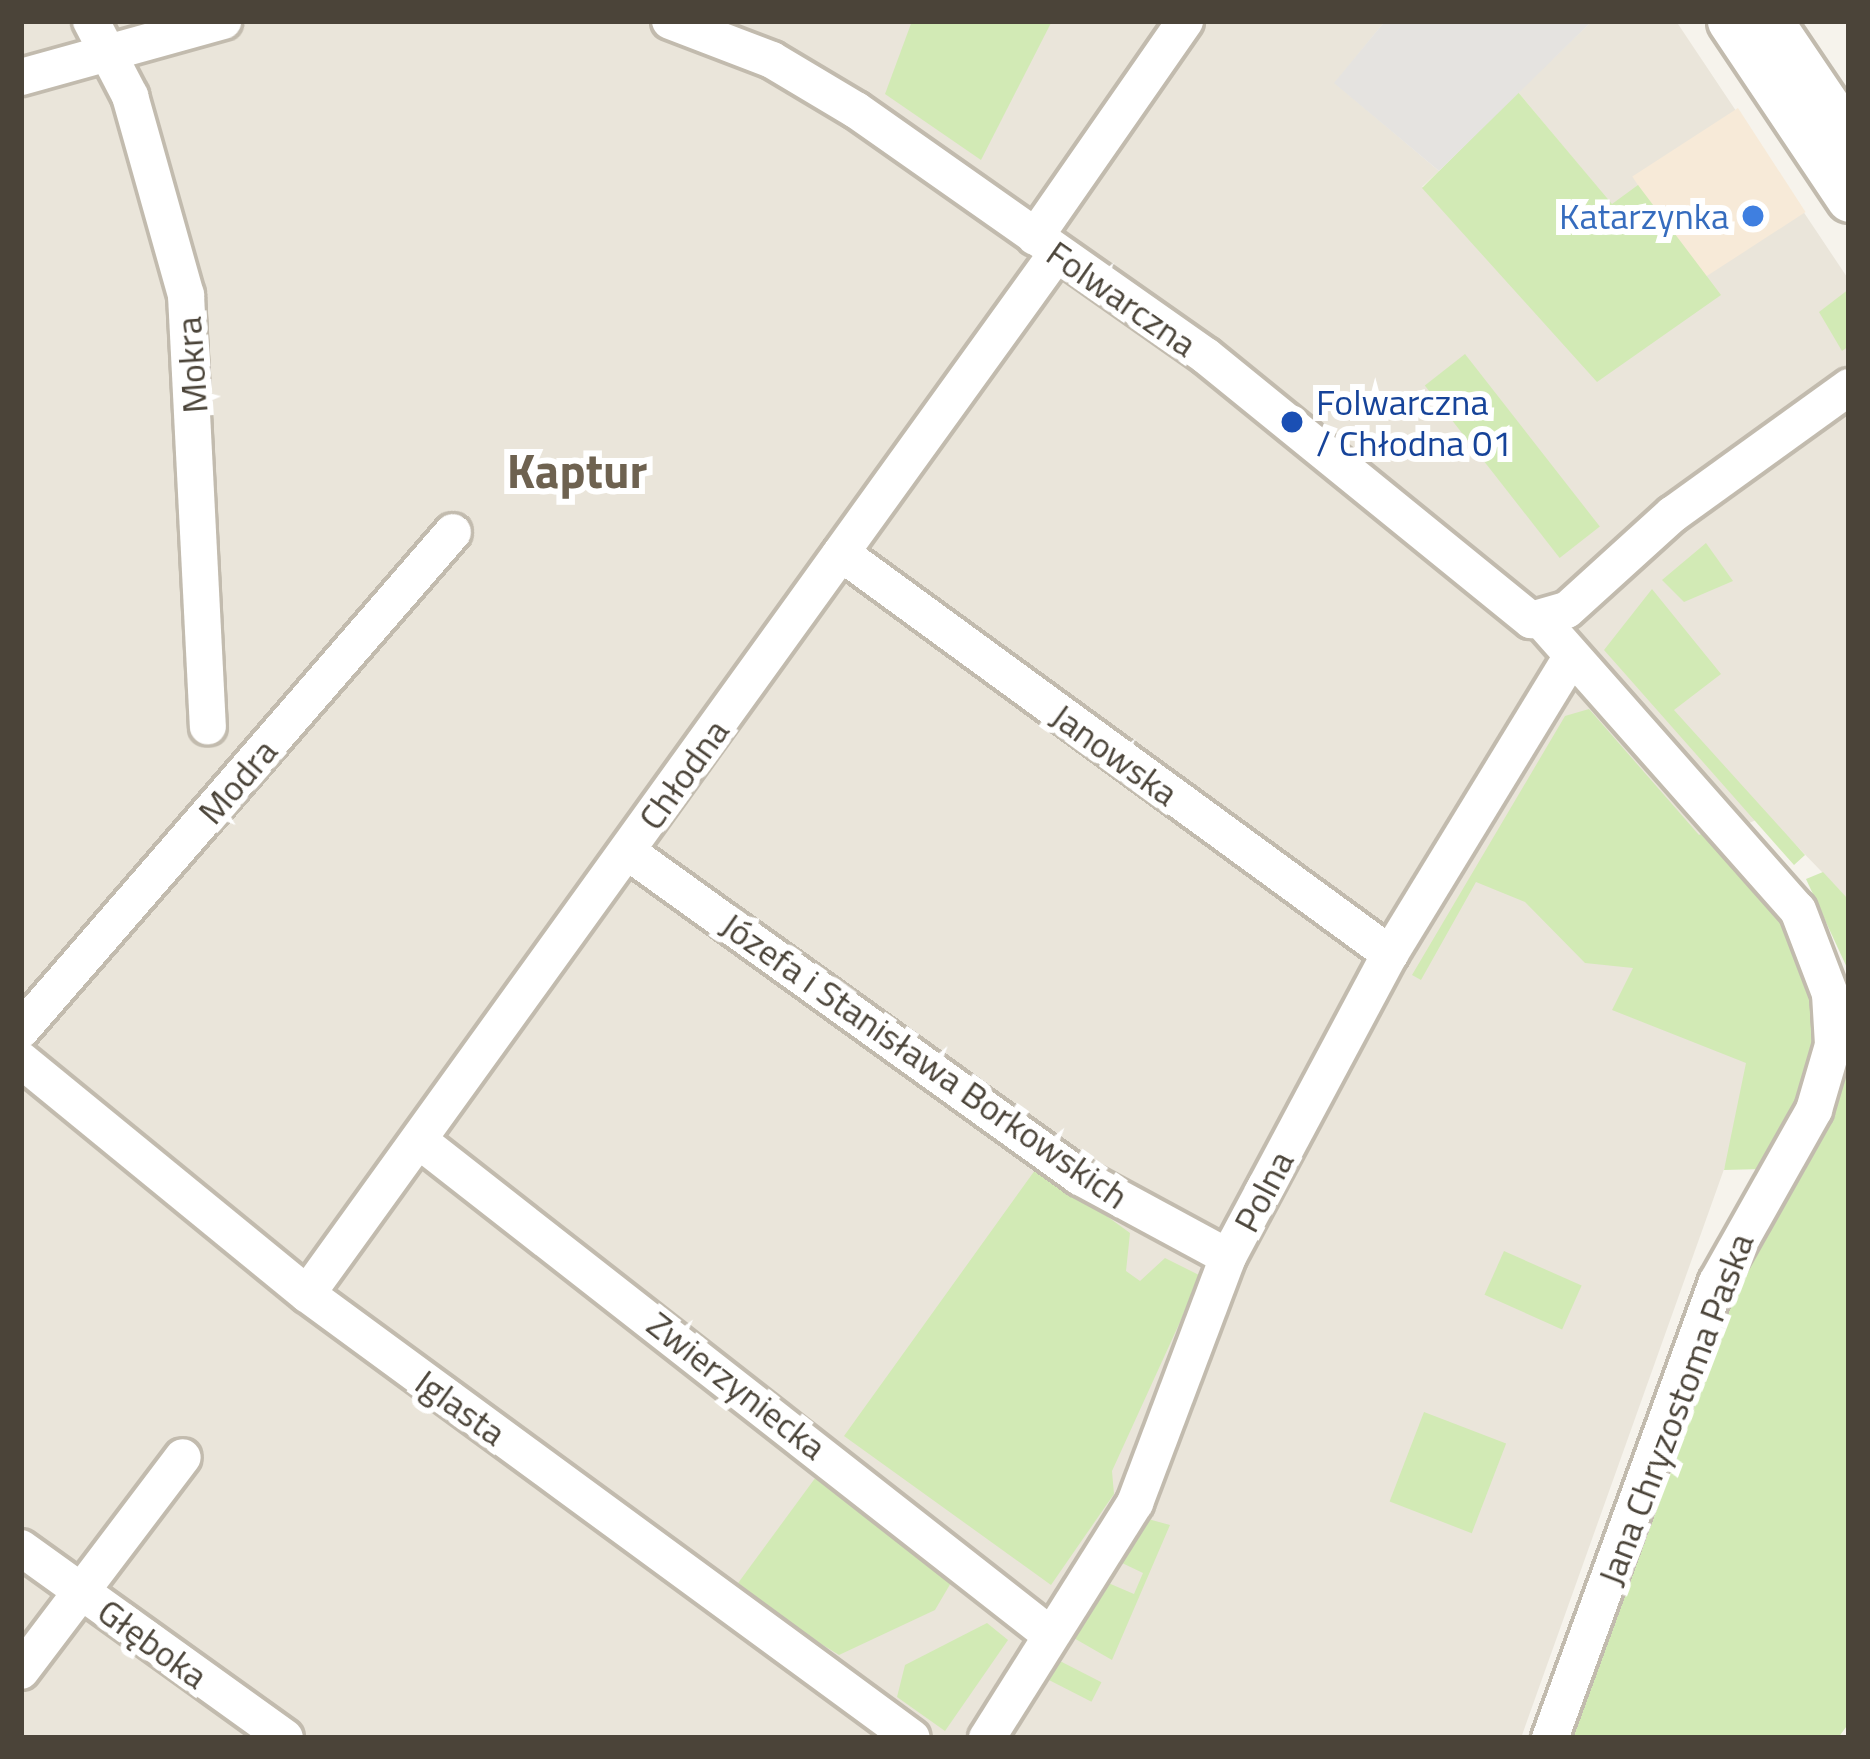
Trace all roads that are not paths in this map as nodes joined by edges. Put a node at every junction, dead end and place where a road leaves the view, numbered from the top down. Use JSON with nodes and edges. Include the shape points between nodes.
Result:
{"nodes":[{"id":1,"x":223,"y":21,"type":"edge"},
{"id":2,"x":670,"y":21,"type":"edge"},
{"id":3,"x":1185,"y":21,"type":"edge"},
{"id":4,"x":1730,"y":21,"type":"edge"},
{"id":5,"x":1770,"y":21,"type":"edge"},
{"id":6,"x":98,"y":34,"type":"edge"},
{"id":7,"x":21,"y":77,"type":"edge"},
{"id":8,"x":1849,"y":138,"type":"edge"},
{"id":9,"x":1849,"y":199,"type":"edge"},
{"id":10,"x":1046,"y":245,"type":"junction"},
{"id":11,"x":1849,"y":387,"type":"edge"},
{"id":12,"x":453,"y":532,"type":"dead end"},
{"id":13,"x":841,"y":553,"type":"junction"},
{"id":14,"x":1541,"y":620,"type":"junction"},
{"id":15,"x":1571,"y":658,"type":"junction"},
{"id":16,"x":208,"y":726,"type":"dead end"},
{"id":17,"x":628,"y":852,"type":"junction"},
{"id":18,"x":1390,"y":954,"type":"junction"},
{"id":19,"x":21,"y":1030,"type":"edge"},
{"id":20,"x":21,"y":1060,"type":"edge"},
{"id":21,"x":421,"y":1142,"type":"junction"},
{"id":22,"x":1228,"y":1257,"type":"junction"},
{"id":23,"x":308,"y":1294,"type":"junction"},
{"id":24,"x":183,"y":1457,"type":"dead end"},
{"id":25,"x":21,"y":1548,"type":"edge"},
{"id":26,"x":81,"y":1592,"type":"junction"},
{"id":27,"x":1048,"y":1634,"type":"junction"},
{"id":28,"x":21,"y":1671,"type":"edge"},
{"id":29,"x":285,"y":1738,"type":"edge"},
{"id":30,"x":912,"y":1738,"type":"edge"},
{"id":31,"x":987,"y":1738,"type":"edge"},
{"id":32,"x":1550,"y":1738,"type":"edge"}],
"edges":[{"from":1,"to":6,"type":"street"},
{"from":2,"to":10,"type":"street","name":"Folwarczna","via":[[815,85]]},
{"from":3,"to":10,"type":"street","name":"Chłodna"},
{"from":4,"to":9,"type":"street"},
{"from":5,"to":8,"type":"street"},
{"from":6,"to":7,"type":"street"},
{"from":6,"to":16,"type":"street","name":"Mokra","via":[[130,96],[186,295]]},
{"from":10,"to":13,"type":"street","name":"Chłodna"},
{"from":10,"to":14,"type":"street","name":"Folwarczna","via":[[1292,422],[1492,598]]},
{"from":11,"to":14,"type":"street"},
{"from":12,"to":19,"type":"street","name":"Modra"},
{"from":13,"to":17,"type":"street","name":"Chłodna"},
{"from":13,"to":18,"type":"street","name":"Janowska"},
{"from":14,"to":15,"type":"street","name":"Jana Chryzostoma Paska"},
{"from":15,"to":18,"type":"street","name":"Polna"},
{"from":15,"to":32,"type":"street","name":"Jana Chryzostoma Paska","via":[[1798,910],[1830,994],[1833,1045],[1814,1110],[1717,1282]]},
{"from":17,"to":21,"type":"street","name":"Chłodna"},
{"from":17,"to":22,"type":"street","name":"Józefa i Stanisława Borkowskich","via":[[1080,1177]]},
{"from":18,"to":22,"type":"street","name":"Polna"},
{"from":20,"to":23,"type":"street","name":"Iglasta"},
{"from":21,"to":23,"type":"street","name":"Chłodna"},
{"from":21,"to":27,"type":"street","name":"Zwierzyniecka"},
{"from":22,"to":27,"type":"street","name":"Polna","via":[[1135,1503]]},
{"from":23,"to":30,"type":"street","name":"Iglasta"},
{"from":24,"to":26,"type":"street"},
{"from":25,"to":26,"type":"street","name":"Głęboka"},
{"from":26,"to":28,"type":"street"},
{"from":26,"to":29,"type":"street","name":"Głęboka"},
{"from":27,"to":31,"type":"street","name":"Polna"}]}
